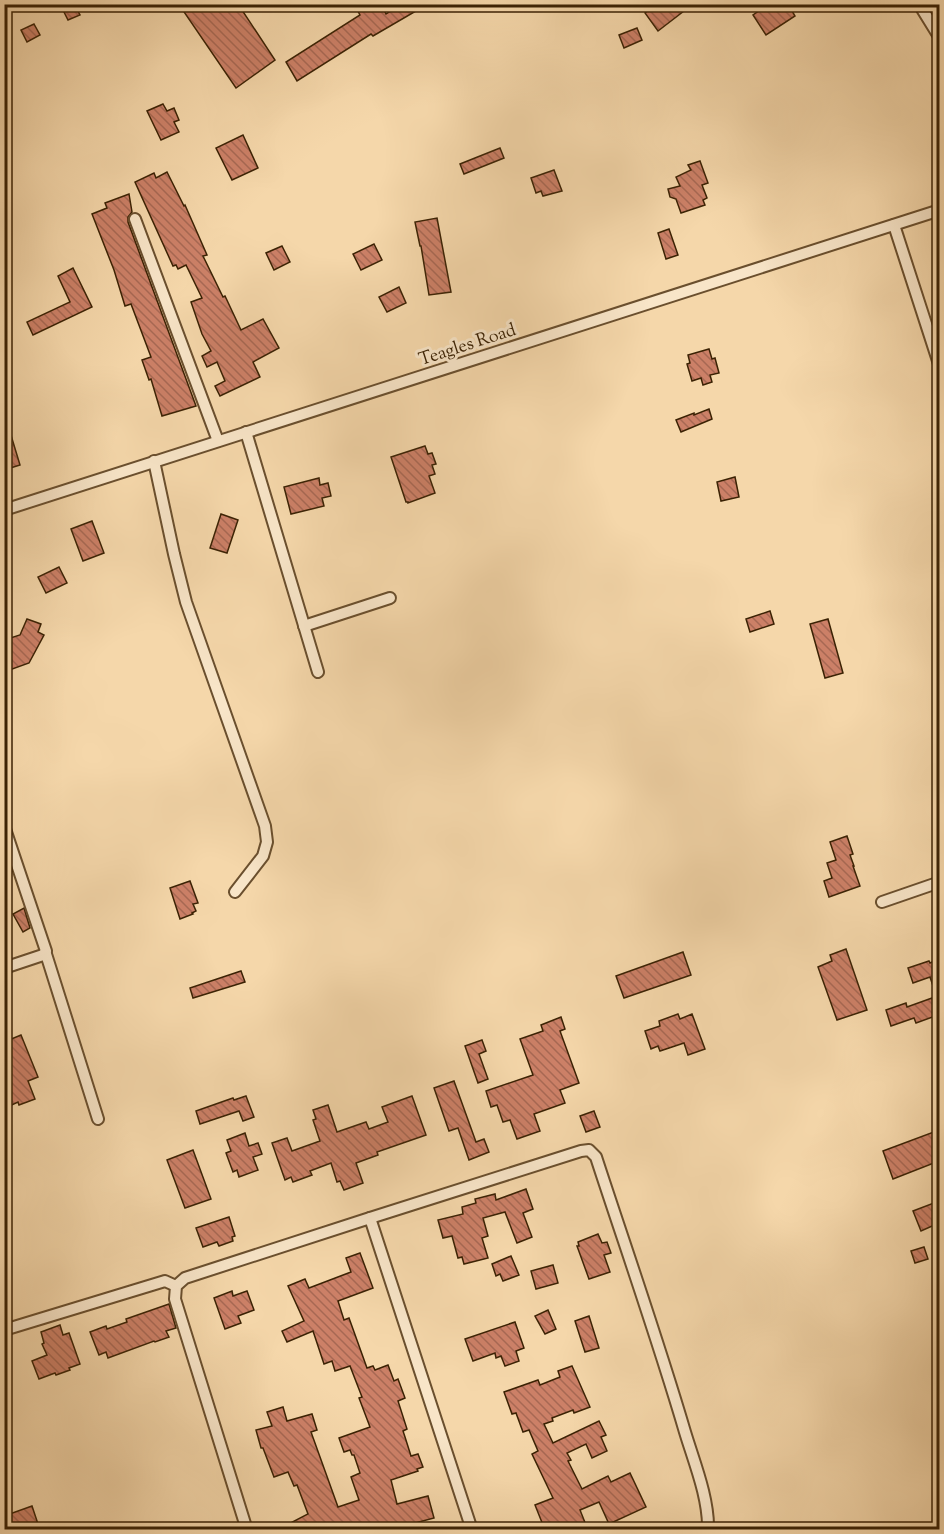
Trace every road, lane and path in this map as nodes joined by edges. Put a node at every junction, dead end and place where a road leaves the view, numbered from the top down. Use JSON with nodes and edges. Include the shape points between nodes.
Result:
{"nodes":[{"id":1,"x":919,"y":4,"type":"edge"},
{"id":2,"x":939,"y":38,"type":"edge"},
{"id":3,"x":939,"y":210,"type":"edge"},
{"id":4,"x":135,"y":219,"type":"dead end"},
{"id":5,"x":894,"y":225,"type":"junction"},
{"id":6,"x":939,"y":367,"type":"edge"},
{"id":7,"x":246,"y":432,"type":"junction"},
{"id":8,"x":218,"y":441,"type":"junction"},
{"id":9,"x":154,"y":461,"type":"junction"},
{"id":10,"x":4,"y":510,"type":"edge"},
{"id":11,"x":390,"y":598,"type":"dead end"},
{"id":12,"x":304,"y":626,"type":"junction"},
{"id":13,"x":318,"y":672,"type":"dead end"},
{"id":14,"x":4,"y":826,"type":"edge"},
{"id":15,"x":939,"y":882,"type":"edge"},
{"id":16,"x":235,"y":892,"type":"dead end"},
{"id":17,"x":882,"y":902,"type":"dead end"},
{"id":18,"x":46,"y":954,"type":"junction"},
{"id":19,"x":4,"y":968,"type":"edge"},
{"id":20,"x":98,"y":1119,"type":"dead end"},
{"id":21,"x":370,"y":1218,"type":"junction"},
{"id":22,"x":176,"y":1286,"type":"junction"},
{"id":23,"x":4,"y":1330,"type":"edge"},
{"id":24,"x":247,"y":1530,"type":"edge"},
{"id":25,"x":472,"y":1530,"type":"edge"},
{"id":26,"x":708,"y":1530,"type":"edge"}],
"edges":[{"from":1,"to":2,"type":"street"},
{"from":3,"to":5,"type":"street","name":"Teagles Road"},
{"from":4,"to":8,"type":"street"},
{"from":5,"to":6,"type":"street"},
{"from":5,"to":7,"type":"street","name":"Teagles Road"},
{"from":7,"to":8,"type":"street","name":"Teagles Road"},
{"from":7,"to":12,"type":"street"},
{"from":8,"to":9,"type":"street","name":"Teagles Road"},
{"from":9,"to":10,"type":"street","name":"Teagles Road"},
{"from":9,"to":16,"type":"street","via":[[186,602],[266,826],[263,856]]},
{"from":11,"to":12,"type":"street"},
{"from":12,"to":13,"type":"street"},
{"from":14,"to":18,"type":"street"},
{"from":15,"to":17,"type":"street"},
{"from":18,"to":19,"type":"street"},
{"from":18,"to":20,"type":"street"},
{"from":21,"to":22,"type":"street","via":[[186,1278]]},
{"from":21,"to":25,"type":"street"},
{"from":21,"to":26,"type":"street","via":[[589,1150],[596,1157],[679,1412],[705,1498]]},
{"from":22,"to":23,"type":"street","via":[[165,1281]]},
{"from":22,"to":24,"type":"street","via":[[175,1299]]}]}
